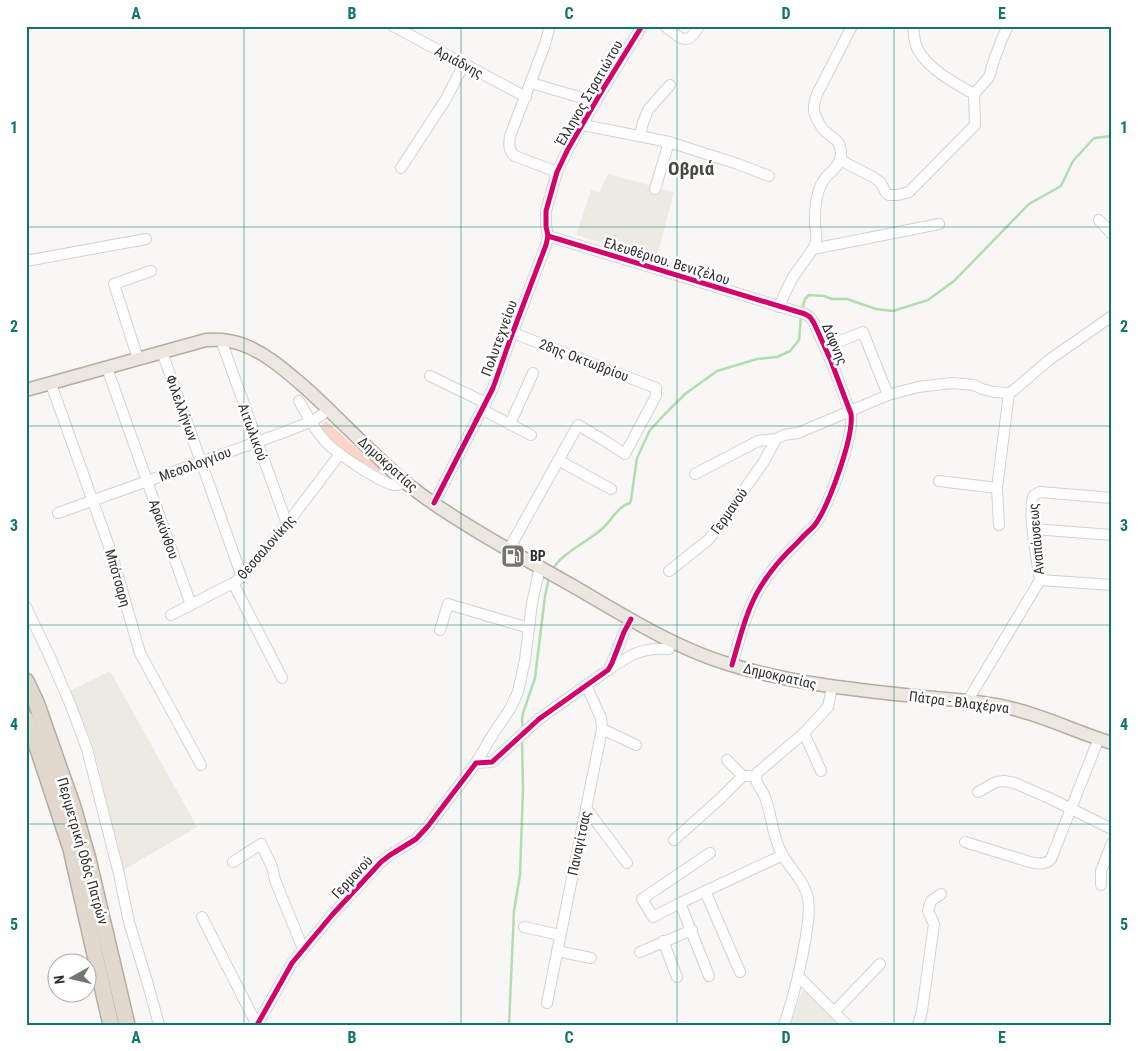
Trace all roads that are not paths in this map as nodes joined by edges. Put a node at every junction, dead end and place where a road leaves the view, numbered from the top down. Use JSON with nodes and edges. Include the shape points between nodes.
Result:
{"nodes":[{"id":1,"x":393,"y":26,"type":"edge"},
{"id":2,"x":550,"y":26,"type":"edge"},
{"id":3,"x":642,"y":26,"type":"edge"},
{"id":4,"x":665,"y":26,"type":"edge"},
{"id":5,"x":852,"y":26,"type":"edge"},
{"id":6,"x":913,"y":26,"type":"edge"},
{"id":7,"x":1008,"y":26,"type":"edge"},
{"id":8,"x":696,"y":30,"type":"edge"},
{"id":9,"x":464,"y":64,"type":"junction"},
{"id":10,"x":530,"y":83,"type":"junction"},
{"id":11,"x":670,"y":85,"type":"dead end"},
{"id":12,"x":974,"y":94,"type":"junction"},
{"id":13,"x":526,"y":97,"type":"junction"},
{"id":14,"x":596,"y":102,"type":"junction"},
{"id":15,"x":583,"y":125,"type":"junction"},
{"id":16,"x":640,"y":136,"type":"junction"},
{"id":17,"x":669,"y":142,"type":"junction"},
{"id":18,"x":840,"y":160,"type":"junction"},
{"id":19,"x":401,"y":168,"type":"dead end"},
{"id":20,"x":557,"y":172,"type":"junction"},
{"id":21,"x":769,"y":176,"type":"dead end"},
{"id":22,"x":655,"y":189,"type":"dead end"},
{"id":23,"x":1099,"y":220,"type":"dead end"},
{"id":24,"x":939,"y":224,"type":"dead end"},
{"id":25,"x":1112,"y":234,"type":"edge"},
{"id":26,"x":548,"y":236,"type":"junction"},
{"id":27,"x":146,"y":239,"type":"dead end"},
{"id":28,"x":813,"y":249,"type":"junction"},
{"id":29,"x":26,"y":261,"type":"edge"},
{"id":30,"x":151,"y":271,"type":"dead end"},
{"id":31,"x":779,"y":307,"type":"junction"},
{"id":32,"x":1112,"y":316,"type":"edge"},
{"id":33,"x":513,"y":333,"type":"junction"},
{"id":34,"x":220,"y":340,"type":"junction"},
{"id":35,"x":825,"y":347,"type":"junction"},
{"id":36,"x":162,"y":352,"type":"junction"},
{"id":37,"x":138,"y":359,"type":"junction"},
{"id":38,"x":107,"y":368,"type":"junction"},
{"id":39,"x":533,"y":373,"type":"dead end"},
{"id":40,"x":430,"y":376,"type":"dead end"},
{"id":41,"x":51,"y":384,"type":"junction"},
{"id":42,"x":26,"y":390,"type":"edge"},
{"id":43,"x":1008,"y":393,"type":"junction"},
{"id":44,"x":888,"y":395,"type":"junction"},
{"id":45,"x":298,"y":401,"type":"dead end"},
{"id":46,"x":485,"y":406,"type":"junction"},
{"id":47,"x":328,"y":409,"type":"junction"},
{"id":48,"x":850,"y":410,"type":"junction"},
{"id":49,"x":311,"y":421,"type":"junction"},
{"id":50,"x":510,"y":424,"type":"junction"},
{"id":51,"x":531,"y":435,"type":"dead end"},
{"id":52,"x":776,"y":439,"type":"junction"},
{"id":53,"x":257,"y":442,"type":"junction"},
{"id":54,"x":340,"y":454,"type":"junction"},
{"id":55,"x":558,"y":460,"type":"junction"},
{"id":56,"x":201,"y":462,"type":"junction"},
{"id":57,"x":695,"y":474,"type":"dead end"},
{"id":58,"x":939,"y":481,"type":"dead end"},
{"id":59,"x":147,"y":482,"type":"junction"},
{"id":60,"x":405,"y":482,"type":"junction"},
{"id":61,"x":997,"y":488,"type":"junction"},
{"id":62,"x":611,"y":489,"type":"dead end"},
{"id":63,"x":1112,"y":498,"type":"edge"},
{"id":64,"x":93,"y":501,"type":"junction"},
{"id":65,"x":434,"y":503,"type":"junction"},
{"id":66,"x":58,"y":513,"type":"dead end"},
{"id":67,"x":287,"y":524,"type":"junction"},
{"id":68,"x":999,"y":525,"type":"dead end"},
{"id":69,"x":1033,"y":529,"type":"junction"},
{"id":70,"x":1112,"y":535,"type":"edge"},
{"id":71,"x":508,"y":549,"type":"junction"},
{"id":72,"x":547,"y":571,"type":"junction"},
{"id":73,"x":669,"y":572,"type":"dead end"},
{"id":74,"x":242,"y":577,"type":"junction"},
{"id":75,"x":1040,"y":580,"type":"junction"},
{"id":76,"x":233,"y":583,"type":"junction"},
{"id":77,"x":1112,"y":585,"type":"edge"},
{"id":78,"x":191,"y":605,"type":"junction"},
{"id":79,"x":26,"y":607,"type":"edge"},
{"id":80,"x":171,"y":615,"type":"dead end"},
{"id":81,"x":632,"y":620,"type":"junction"},
{"id":82,"x":529,"y":628,"type":"junction"},
{"id":83,"x":440,"y":630,"type":"dead end"},
{"id":84,"x":669,"y":649,"type":"dead end"},
{"id":85,"x":732,"y":665,"type":"junction"},
{"id":86,"x":608,"y":670,"type":"junction"},
{"id":87,"x":282,"y":678,"type":"dead end"},
{"id":88,"x":26,"y":681,"type":"edge"},
{"id":89,"x":586,"y":685,"type":"junction"},
{"id":90,"x":832,"y":687,"type":"junction"},
{"id":91,"x":967,"y":702,"type":"junction"},
{"id":92,"x":26,"y":719,"type":"edge"},
{"id":93,"x":602,"y":729,"type":"junction"},
{"id":94,"x":804,"y":733,"type":"junction"},
{"id":95,"x":1099,"y":738,"type":"junction"},
{"id":96,"x":1112,"y":743,"type":"edge"},
{"id":97,"x":636,"y":745,"type":"dead end"},
{"id":98,"x":727,"y":760,"type":"dead end"},
{"id":99,"x":476,"y":763,"type":"junction"},
{"id":100,"x":201,"y":765,"type":"dead end"},
{"id":101,"x":821,"y":772,"type":"dead end"},
{"id":102,"x":743,"y":776,"type":"junction"},
{"id":103,"x":755,"y":776,"type":"junction"},
{"id":104,"x":978,"y":792,"type":"dead end"},
{"id":105,"x":586,"y":808,"type":"junction"},
{"id":106,"x":1070,"y":809,"type":"junction"},
{"id":107,"x":1112,"y":829,"type":"edge"},
{"id":108,"x":674,"y":840,"type":"dead end"},
{"id":109,"x":965,"y":842,"type":"dead end"},
{"id":110,"x":1112,"y":843,"type":"edge"},
{"id":111,"x":710,"y":854,"type":"dead end"},
{"id":112,"x":783,"y":855,"type":"junction"},
{"id":113,"x":233,"y":862,"type":"dead end"},
{"id":114,"x":627,"y":863,"type":"dead end"},
{"id":115,"x":1101,"y":885,"type":"dead end"},
{"id":116,"x":705,"y":891,"type":"junction"},
{"id":117,"x":941,"y":894,"type":"dead end"},
{"id":118,"x":680,"y":903,"type":"junction"},
{"id":119,"x":202,"y":918,"type":"dead end"},
{"id":120,"x":524,"y":927,"type":"dead end"},
{"id":121,"x":692,"y":930,"type":"junction"},
{"id":122,"x":560,"y":935,"type":"junction"},
{"id":123,"x":663,"y":941,"type":"junction"},
{"id":124,"x":302,"y":949,"type":"junction"},
{"id":125,"x":557,"y":951,"type":"junction"},
{"id":126,"x":640,"y":952,"type":"dead end"},
{"id":127,"x":591,"y":958,"type":"dead end"},
{"id":128,"x":880,"y":964,"type":"dead end"},
{"id":129,"x":740,"y":972,"type":"dead end"},
{"id":130,"x":709,"y":976,"type":"dead end"},
{"id":131,"x":798,"y":976,"type":"junction"},
{"id":132,"x":677,"y":977,"type":"dead end"},
{"id":133,"x":547,"y":1003,"type":"dead end"},
{"id":134,"x":834,"y":1012,"type":"junction"},
{"id":135,"x":111,"y":1025,"type":"edge"},
{"id":136,"x":127,"y":1025,"type":"edge"},
{"id":137,"x":158,"y":1025,"type":"edge"},
{"id":138,"x":257,"y":1025,"type":"edge"},
{"id":139,"x":784,"y":1025,"type":"edge"},
{"id":140,"x":847,"y":1025,"type":"edge"},
{"id":141,"x":918,"y":1025,"type":"edge"}],
"edges":[{"from":1,"to":9,"type":"street","name":"Αριάδνης"},
{"from":2,"to":10,"type":"street"},
{"from":3,"to":14,"type":"street","name":"Έλληνος Στρατιώτου"},
{"from":4,"to":8,"type":"street","via":[[683,40]]},
{"from":5,"to":18,"type":"street","via":[[813,108],[823,129],[837,141]]},
{"from":6,"to":12,"type":"street","via":[[918,50],[929,64]]},
{"from":7,"to":12,"type":"street","via":[[989,77]]},
{"from":9,"to":13,"type":"street","name":"Αριάδνης"},
{"from":9,"to":19,"type":"street","via":[[446,99]]},
{"from":10,"to":13,"type":"street"},
{"from":10,"to":14,"type":"street"},
{"from":11,"to":16,"type":"street","via":[[648,110]]},
{"from":12,"to":18,"type":"street","via":[[975,125],[909,192],[889,195],[874,177]]},
{"from":13,"to":20,"type":"street","via":[[510,136],[510,151],[516,157]]},
{"from":14,"to":15,"type":"street","name":"Έλληνος Στρατιώτου"},
{"from":15,"to":16,"type":"street"},
{"from":15,"to":20,"type":"street","name":"Έλληνος Στρατιώτου"},
{"from":16,"to":17,"type":"street"},
{"from":17,"to":21,"type":"street"},
{"from":17,"to":22,"type":"street"},
{"from":18,"to":28,"type":"street","via":[[823,181],[817,196],[817,242]]},
{"from":20,"to":26,"type":"street","name":"Πολυτεχνείου","via":[[546,212]]},
{"from":23,"to":25,"type":"street"},
{"from":24,"to":28,"type":"street"},
{"from":26,"to":31,"type":"street","name":"Ελευθέριου. Βενιζέλου"},
{"from":26,"to":33,"type":"street","name":"Πολυτεχνείου"},
{"from":27,"to":29,"type":"street"},
{"from":28,"to":31,"type":"street","via":[[793,277]]},
{"from":30,"to":37,"type":"street","via":[[114,284]]},
{"from":31,"to":35,"type":"street","name":"Δάφνης","via":[[810,317]]},
{"from":32,"to":43,"type":"street"},
{"from":33,"to":46,"type":"street","name":"Πολυτεχνείου"},
{"from":33,"to":55,"type":"street","name":"28ης Οκτωβρίου","via":[[656,388],[656,396],[625,454],[578,425]]},
{"from":34,"to":36,"type":"main road","name":"Δημοκρατίας","via":[[206,340]]},
{"from":34,"to":47,"type":"main road","name":"Δημοκρατίας","via":[[241,344],[268,358]]},
{"from":34,"to":53,"type":"street","name":"Αιτωλικού"},
{"from":35,"to":44,"type":"street","via":[[863,332]]},
{"from":35,"to":48,"type":"street","name":"Δάφνης"},
{"from":36,"to":37,"type":"main road","name":"Δημοκρατίας"},
{"from":36,"to":56,"type":"street","name":"Φιλελλήνων"},
{"from":37,"to":38,"type":"main road","name":"Δημοκρατίας"},
{"from":38,"to":41,"type":"main road","name":"Δημοκρατίας"},
{"from":38,"to":59,"type":"street","name":"Αρακύνθου"},
{"from":39,"to":50,"type":"street"},
{"from":40,"to":46,"type":"street"},
{"from":41,"to":42,"type":"main road","name":"Δημοκρατίας"},
{"from":41,"to":64,"type":"street","name":"Μπότσαρη"},
{"from":43,"to":44,"type":"street","via":[[952,382]]},
{"from":43,"to":61,"type":"street"},
{"from":44,"to":48,"type":"street"},
{"from":45,"to":49,"type":"street"},
{"from":46,"to":50,"type":"street"},
{"from":46,"to":65,"type":"street","name":"Πολυτεχνείου"},
{"from":47,"to":49,"type":"street","name":"Μεσολογγίου"},
{"from":47,"to":60,"type":"main road","name":"Δημοκρατίας"},
{"from":48,"to":52,"type":"street"},
{"from":48,"to":85,"type":"street","via":[[852,422],[844,456],[823,510],[815,524],[760,587]]},
{"from":49,"to":53,"type":"street","name":"Μεσολογγίου"},
{"from":49,"to":54,"type":"street"},
{"from":50,"to":51,"type":"street"},
{"from":52,"to":57,"type":"street","via":[[755,442]]},
{"from":52,"to":73,"type":"street","name":"Γερμανού","via":[[722,524]]},
{"from":53,"to":56,"type":"street","name":"Μεσολογγίου"},
{"from":53,"to":67,"type":"street","name":"Αιτωλικού"},
{"from":54,"to":60,"type":"street","via":[[391,484]]},
{"from":54,"to":67,"type":"street","name":"Θεσσαλονίκης"},
{"from":55,"to":62,"type":"street"},
{"from":55,"to":71,"type":"street"},
{"from":56,"to":59,"type":"street","name":"Μεσολογγίου"},
{"from":56,"to":74,"type":"street","name":"Φιλελλήνων"},
{"from":58,"to":61,"type":"street"},
{"from":59,"to":64,"type":"street","name":"Μεσολογγίου"},
{"from":59,"to":78,"type":"street","name":"Αρακύνθου"},
{"from":60,"to":65,"type":"main road","name":"Δημοκρατίας"},
{"from":61,"to":68,"type":"street"},
{"from":63,"to":69,"type":"street","name":"Αναπάυσεως","via":[[1040,492],[1031,501]]},
{"from":64,"to":66,"type":"street","name":"Μεσολογγίου"},
{"from":64,"to":100,"type":"street","name":"Μπότσαρη","via":[[140,653]]},
{"from":65,"to":71,"type":"main road","name":"Δημοκρατίας"},
{"from":67,"to":74,"type":"street","name":"Θεσσαλονίκης"},
{"from":69,"to":70,"type":"street"},
{"from":69,"to":75,"type":"street","name":"Αναπάυσεως"},
{"from":71,"to":72,"type":"main road","name":"Δημοκρατίας"},
{"from":72,"to":81,"type":"main road","name":"Δημοκρατίας"},
{"from":72,"to":82,"type":"street","name":"Γερμανού","via":[[534,591]]},
{"from":74,"to":76,"type":"street","name":"Θεσσαλονίκης"},
{"from":75,"to":77,"type":"street"},
{"from":75,"to":91,"type":"street","name":"Αναπάυσεως"},
{"from":76,"to":78,"type":"street","name":"Θεσσαλονίκης"},
{"from":76,"to":87,"type":"street"},
{"from":78,"to":80,"type":"street","name":"Θεσσαλονίκης"},
{"from":79,"to":137,"type":"street","via":[[87,748],[129,922]]},
{"from":81,"to":85,"type":"main road","name":"Δημοκρατίας","via":[[696,652]]},
{"from":81,"to":86,"type":"street"},
{"from":82,"to":83,"type":"street","via":[[448,604]]},
{"from":82,"to":99,"type":"street","name":"Γερμανού","via":[[518,692]]},
{"from":84,"to":86,"type":"street","via":[[655,648],[631,655]]},
{"from":85,"to":90,"type":"main road","name":"Δημοκρατίας","via":[[770,676]]},
{"from":86,"to":89,"type":"street"},
{"from":88,"to":136,"type":"highway","name":"Περιμετρική Οδός Πατρών","via":[[56,756],[88,859]]},
{"from":89,"to":93,"type":"street","name":"Παναγίτσας","via":[[601,718]]},
{"from":89,"to":99,"type":"street","via":[[548,712],[492,762]]},
{"from":90,"to":91,"type":"main road","name":"Πάτρα - Βλαχέρνα"},
{"from":90,"to":94,"type":"street","via":[[828,707]]},
{"from":91,"to":95,"type":"main road","name":"Πάτρα - Βλαχέρνα","via":[[1011,708]]},
{"from":92,"to":135,"type":"highway","name":"Περιμετρική Οδός Πατρών","via":[[71,849]]},
{"from":93,"to":97,"type":"street"},
{"from":93,"to":105,"type":"street","name":"Παναγίτσας"},
{"from":94,"to":101,"type":"street"},
{"from":94,"to":103,"type":"street"},
{"from":95,"to":96,"type":"main road","name":"Πάτρα - Βλαχέρνα"},
{"from":95,"to":106,"type":"street"},
{"from":98,"to":102,"type":"street"},
{"from":99,"to":124,"type":"street","name":"Γερμανού","via":[[424,831],[381,862]]},
{"from":102,"to":103,"type":"street"},
{"from":102,"to":108,"type":"street"},
{"from":103,"to":112,"type":"street","via":[[766,799]]},
{"from":104,"to":106,"type":"street","via":[[996,782],[1015,783]]},
{"from":105,"to":114,"type":"street"},
{"from":105,"to":122,"type":"street","name":"Παναγίτσας"},
{"from":106,"to":107,"type":"street"},
{"from":106,"to":109,"type":"street","via":[[1049,862],[1033,863]]},
{"from":110,"to":115,"type":"street","via":[[1101,871]]},
{"from":111,"to":118,"type":"street","via":[[642,899],[653,917]]},
{"from":112,"to":116,"type":"street"},
{"from":112,"to":131,"type":"street","via":[[803,885],[808,901],[807,929]]},
{"from":113,"to":124,"type":"street","via":[[261,844]]},
{"from":116,"to":118,"type":"street"},
{"from":116,"to":129,"type":"street"},
{"from":117,"to":141,"type":"street","via":[[931,901],[928,911],[934,924]]},
{"from":118,"to":121,"type":"street"},
{"from":119,"to":138,"type":"street"},
{"from":120,"to":122,"type":"street"},
{"from":121,"to":123,"type":"street"},
{"from":121,"to":130,"type":"street"},
{"from":122,"to":125,"type":"street","name":"Παναγίτσας"},
{"from":123,"to":126,"type":"street"},
{"from":123,"to":132,"type":"street"},
{"from":124,"to":138,"type":"street","name":"Γερμανού"},
{"from":125,"to":127,"type":"street"},
{"from":125,"to":133,"type":"street","name":"Παναγίτσας"},
{"from":128,"to":134,"type":"street"},
{"from":131,"to":134,"type":"street"},
{"from":131,"to":139,"type":"street"},
{"from":134,"to":140,"type":"street"}]}
